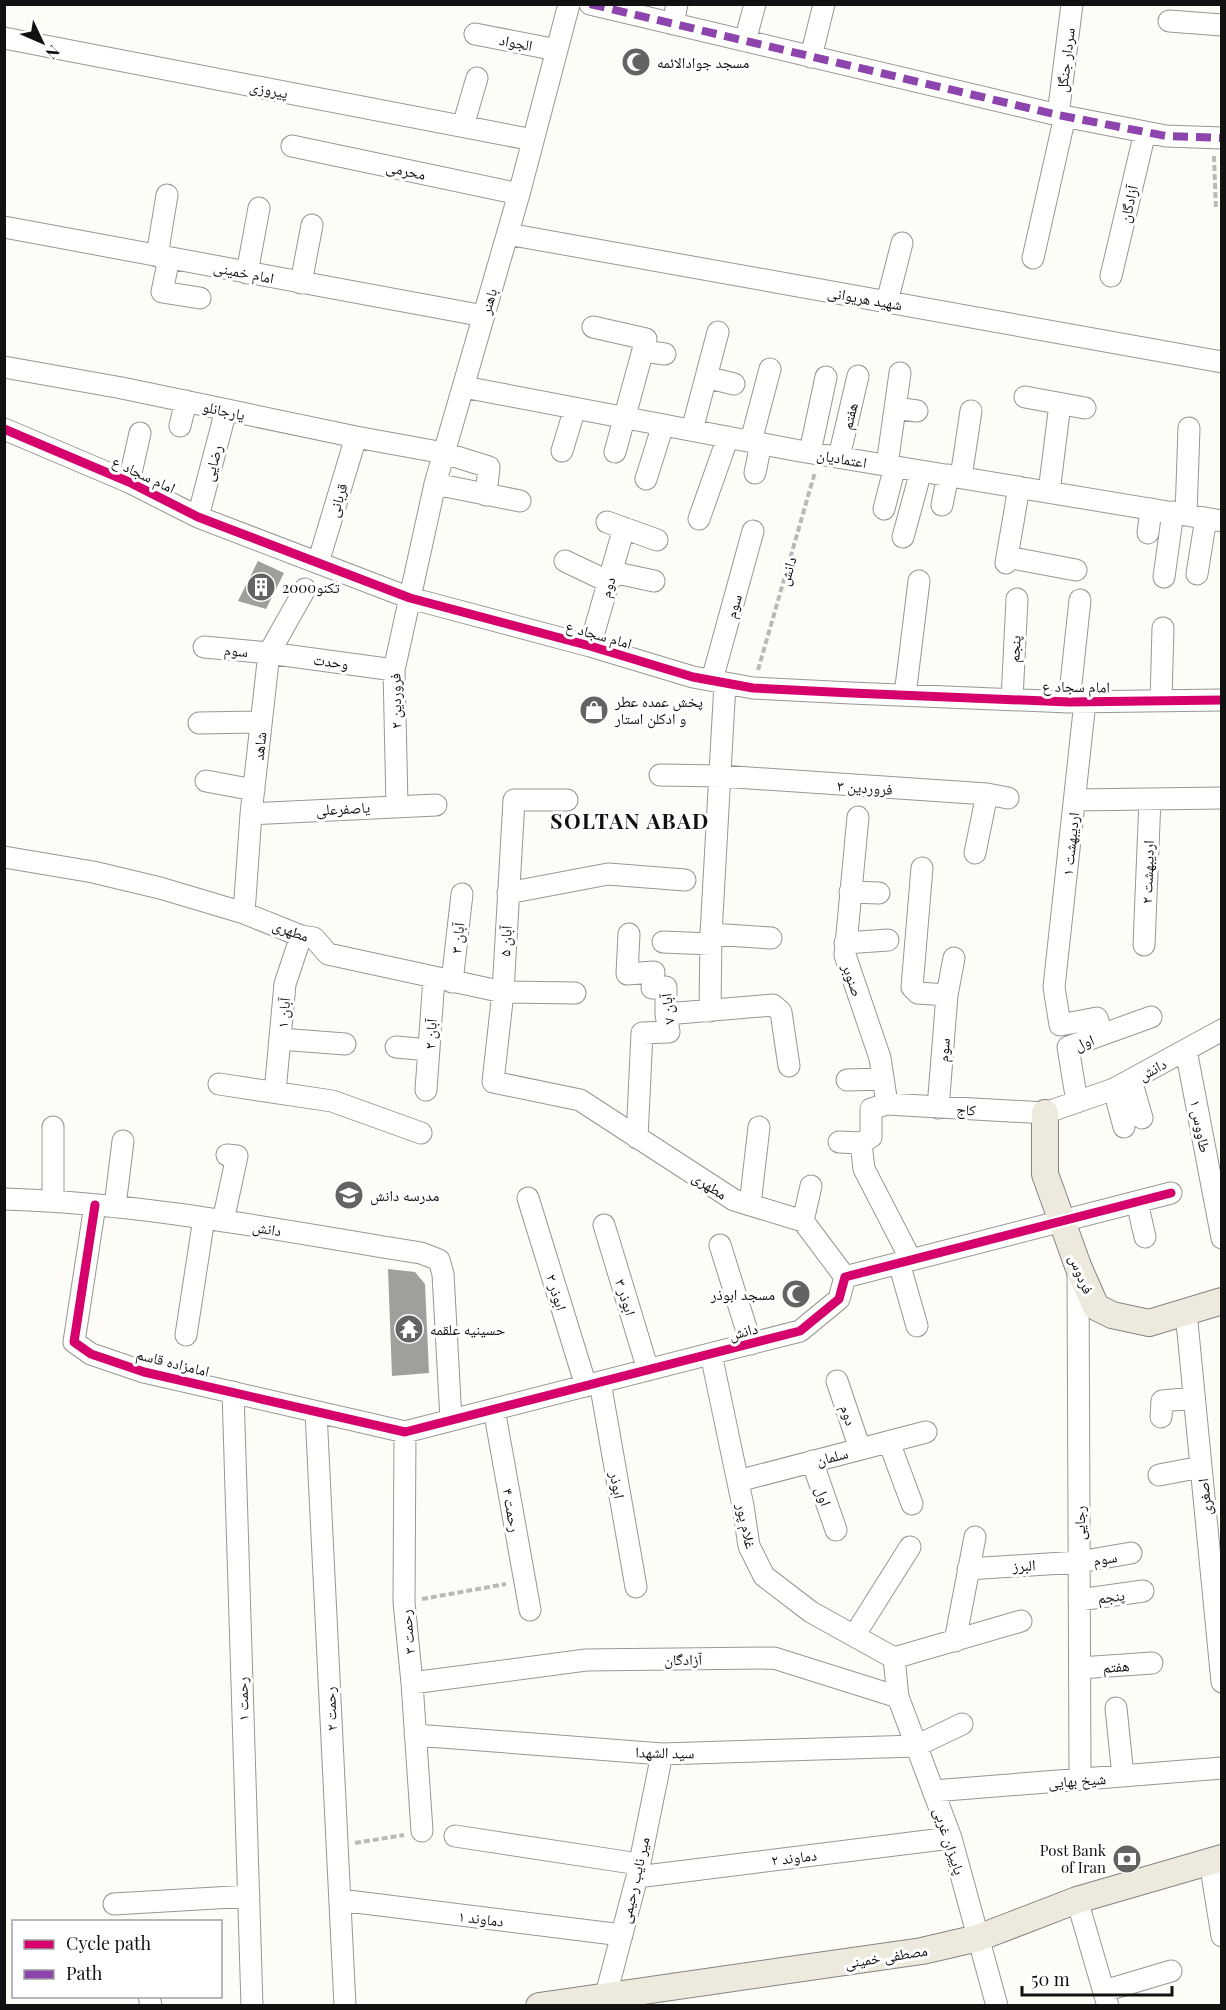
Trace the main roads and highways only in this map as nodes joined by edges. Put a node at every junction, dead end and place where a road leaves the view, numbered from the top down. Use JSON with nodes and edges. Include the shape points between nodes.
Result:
{"nodes":[{"id":1,"x":1046,"y":1113,"type":"road end"},
{"id":2,"x":1221,"y":1305,"type":"edge"},
{"id":3,"x":1216,"y":1860,"type":"edge"},
{"id":4,"x":603,"y":2001,"type":"edge"},
{"id":5,"x":538,"y":2006,"type":"edge"}],
"edges":[{"from":1,"to":2,"type":"main road","name":"فردوس","via":[[1045,1174],[1096,1307],[1112,1315],[1149,1323]]},
{"from":3,"to":4,"type":"main road","name":"مصطفی خمینی","via":[[1077,1900],[978,1938],[922,1951]]},
{"from":4,"to":5,"type":"main road","name":"مصطفی خمینی"}]}
